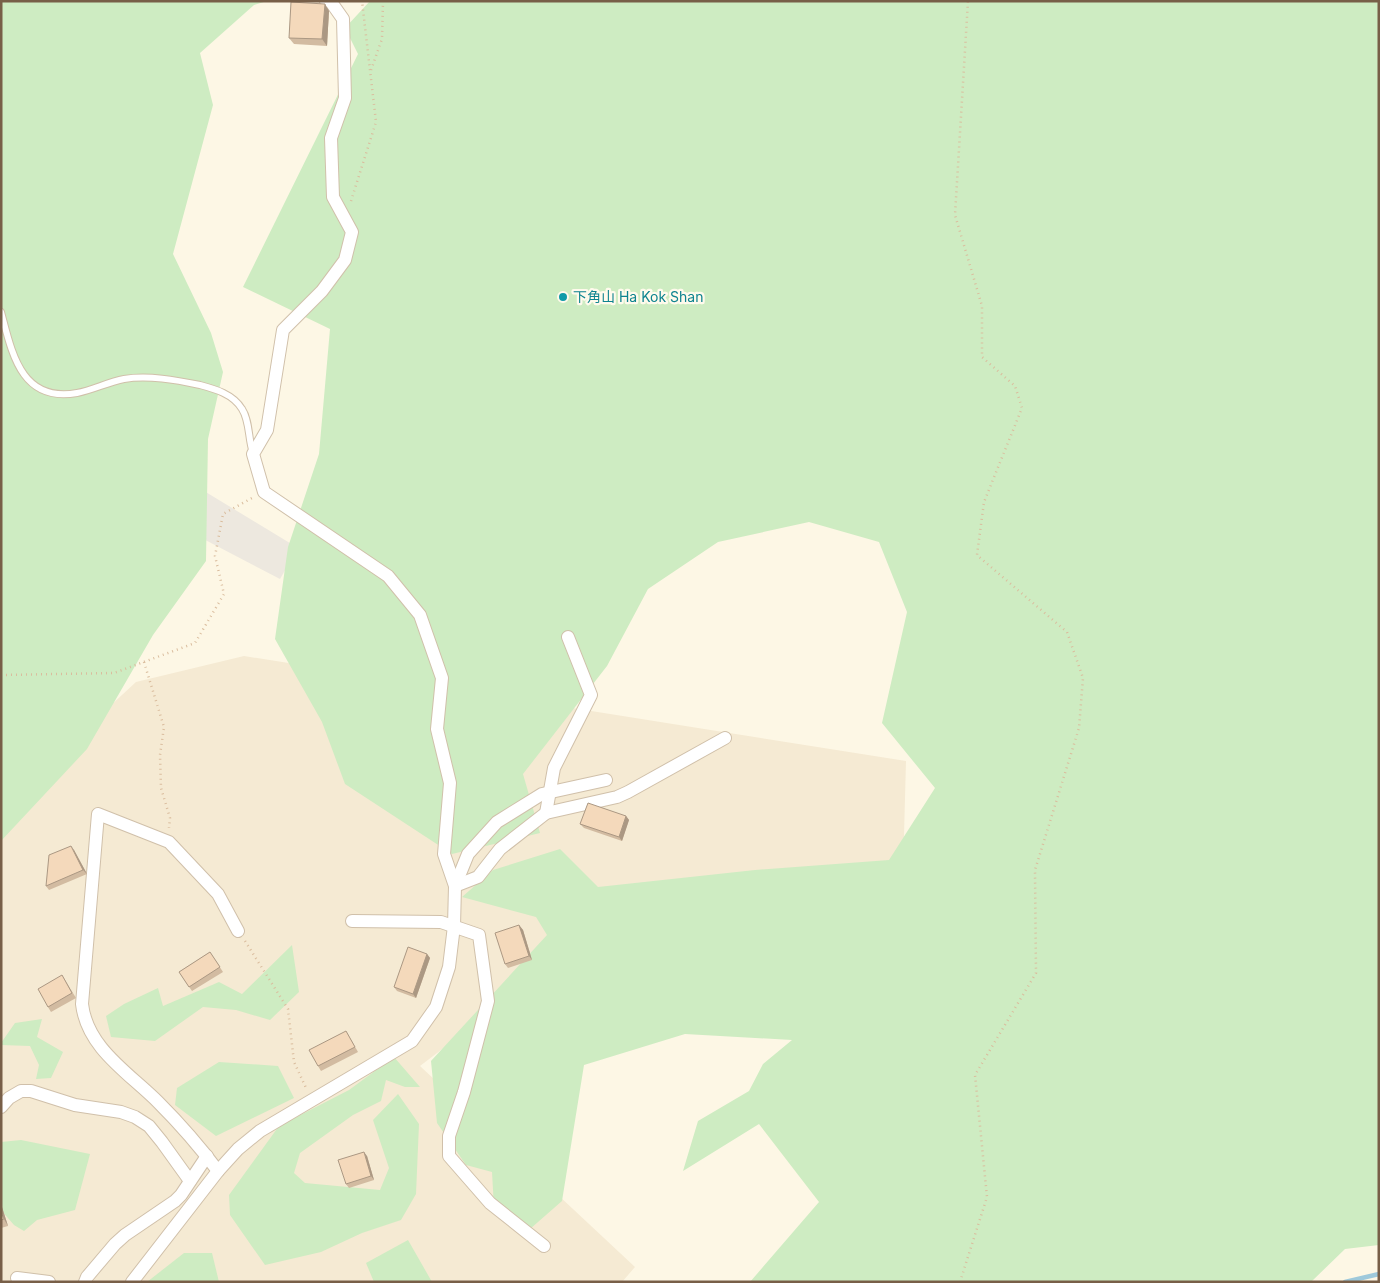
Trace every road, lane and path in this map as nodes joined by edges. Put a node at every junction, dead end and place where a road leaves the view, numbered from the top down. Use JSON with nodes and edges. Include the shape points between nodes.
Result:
{"nodes":[{"id":1,"x":326,"y":1,"type":"edge"},
{"id":2,"x":362,"y":1,"type":"edge"},
{"id":3,"x":383,"y":1,"type":"edge"},
{"id":4,"x":968,"y":1,"type":"edge"},
{"id":5,"x":370,"y":72,"type":"junction"},
{"id":6,"x":345,"y":219,"type":"junction"},
{"id":7,"x":1,"y":312,"type":"edge"},
{"id":8,"x":253,"y":454,"type":"junction"},
{"id":9,"x":264,"y":492,"type":"junction"},
{"id":10,"x":568,"y":637,"type":"dead end"},
{"id":11,"x":144,"y":662,"type":"junction"},
{"id":12,"x":1,"y":675,"type":"edge"},
{"id":13,"x":725,"y":738,"type":"dead end"},
{"id":14,"x":606,"y":780,"type":"dead end"},
{"id":15,"x":550,"y":791,"type":"junction"},
{"id":16,"x":546,"y":813,"type":"junction"},
{"id":17,"x":169,"y":842,"type":"junction"},
{"id":18,"x":455,"y":886,"type":"junction"},
{"id":19,"x":352,"y":921,"type":"dead end"},
{"id":20,"x":454,"y":926,"type":"junction"},
{"id":21,"x":238,"y":931,"type":"joint"},
{"id":22,"x":312,"y":1100,"type":"junction"},
{"id":23,"x":1,"y":1107,"type":"edge"},
{"id":24,"x":207,"y":1156,"type":"junction"},
{"id":25,"x":218,"y":1171,"type":"junction"},
{"id":26,"x":190,"y":1181,"type":"junction"},
{"id":27,"x":544,"y":1246,"type":"dead end"},
{"id":28,"x":17,"y":1278,"type":"dead end"},
{"id":29,"x":49,"y":1282,"type":"edge"},
{"id":30,"x":85,"y":1282,"type":"edge"},
{"id":31,"x":132,"y":1282,"type":"edge"},
{"id":32,"x":960,"y":1282,"type":"edge"}],
"edges":[{"from":1,"to":6,"type":"street","via":[[331,2],[343,19],[345,98],[331,138],[333,197]]},
{"from":2,"to":5,"type":"path"},
{"from":3,"to":5,"type":"path","via":[[382,39]]},
{"from":4,"to":32,"type":"path","via":[[955,215],[982,306],[982,357],[1015,386],[1022,408],[984,502],[977,556],[1067,632],[1083,678],[1079,728],[1035,870],[1036,973],[975,1075],[986,1197]]},
{"from":5,"to":6,"type":"path","via":[[376,122]]},
{"from":6,"to":8,"type":"street","via":[[352,232],[345,260],[322,291],[283,330],[267,430]]},
{"from":7,"to":8,"type":"lane","via":[[18,367],[30,382],[46,390],[70,394],[118,380],[139,378],[207,387],[229,396],[242,408]]},
{"from":8,"to":9,"type":"street"},
{"from":9,"to":11,"type":"path","via":[[223,514],[215,556],[224,594],[195,643]]},
{"from":9,"to":18,"type":"street","via":[[388,576],[420,615],[442,678],[437,729],[450,783],[444,854]]},
{"from":10,"to":15,"type":"street","via":[[591,695],[554,768]]},
{"from":11,"to":12,"type":"path","via":[[114,673]]},
{"from":11,"to":17,"type":"path","via":[[164,727],[160,755],[161,788],[170,818]]},
{"from":13,"to":16,"type":"street","via":[[628,792]]},
{"from":14,"to":15,"type":"street"},
{"from":15,"to":16,"type":"street"},
{"from":15,"to":18,"type":"street","via":[[497,822],[468,854]]},
{"from":16,"to":18,"type":"street","via":[[500,848],[478,877]]},
{"from":17,"to":21,"type":"street","via":[[218,894]]},
{"from":17,"to":24,"type":"street","via":[[98,814],[83,1015],[90,1032],[113,1061],[159,1103]]},
{"from":18,"to":20,"type":"street"},
{"from":19,"to":20,"type":"street","via":[[441,922]]},
{"from":20,"to":22,"type":"street","via":[[449,967],[436,1007],[412,1041]]},
{"from":20,"to":27,"type":"street","via":[[479,935],[488,1001],[449,1136],[449,1156],[490,1203]]},
{"from":21,"to":22,"type":"path","via":[[288,1009],[294,1062]]},
{"from":22,"to":25,"type":"street","via":[[260,1131]]},
{"from":23,"to":26,"type":"street","via":[[21,1091],[32,1091],[76,1105],[135,1117],[162,1142]]},
{"from":24,"to":25,"type":"street"},
{"from":24,"to":26,"type":"street"},
{"from":25,"to":31,"type":"street"},
{"from":26,"to":30,"type":"street","via":[[175,1201],[115,1244]]},
{"from":28,"to":29,"type":"street"}]}
